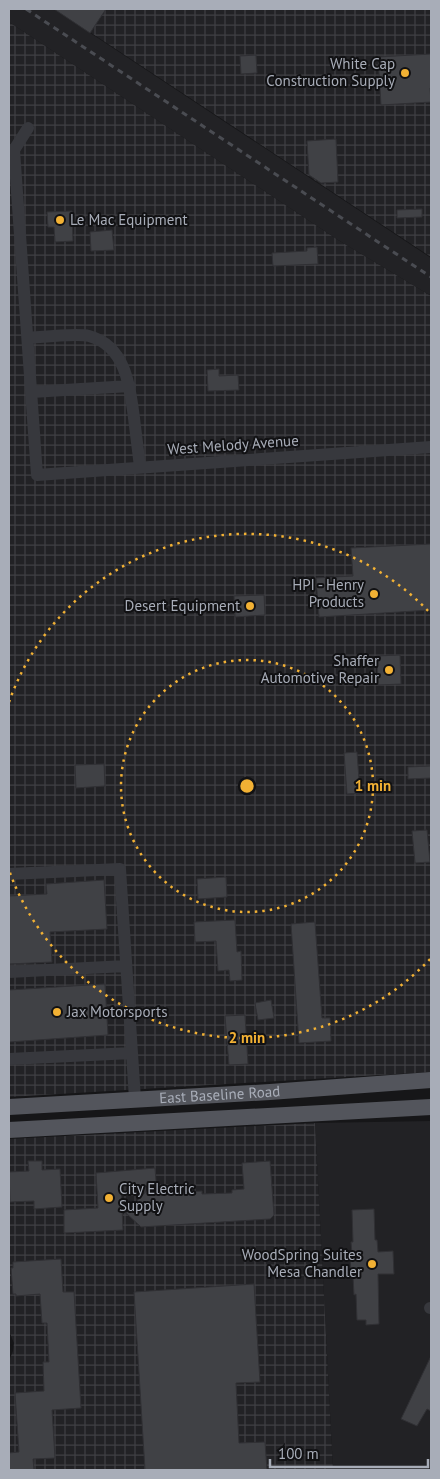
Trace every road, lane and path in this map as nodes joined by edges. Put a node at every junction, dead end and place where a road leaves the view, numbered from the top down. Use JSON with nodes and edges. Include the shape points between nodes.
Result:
{"nodes":[{"id":1,"x":28,"y":128,"type":"dead end"},
{"id":2,"x":28,"y":338,"type":"junction"},
{"id":3,"x":130,"y":386,"type":"junction"},
{"id":4,"x":32,"y":392,"type":"junction"},
{"id":5,"x":431,"y":447,"type":"edge"},
{"id":6,"x":140,"y":468,"type":"junction"},
{"id":7,"x":9,"y":874,"type":"edge"},
{"id":8,"x":126,"y":966,"type":"junction"},
{"id":9,"x":9,"y":972,"type":"edge"},
{"id":10,"x":132,"y":1053,"type":"junction"},
{"id":11,"x":9,"y":1059,"type":"edge"},
{"id":12,"x":431,"y":1080,"type":"edge"},
{"id":13,"x":270,"y":1092,"type":"junction"},
{"id":14,"x":135,"y":1099,"type":"junction"},
{"id":15,"x":9,"y":1107,"type":"edge"},
{"id":16,"x":431,"y":1107,"type":"edge"},
{"id":17,"x":271,"y":1115,"type":"junction"},
{"id":18,"x":9,"y":1130,"type":"edge"}],
"edges":[{"from":1,"to":2,"type":"street","via":[[14,150]]},
{"from":2,"to":3,"type":"street","via":[[87,336],[103,341],[114,352]]},
{"from":2,"to":4,"type":"street"},
{"from":3,"to":4,"type":"street"},
{"from":3,"to":6,"type":"street"},
{"from":4,"to":6,"type":"street","name":"West Melody Avenue","via":[[37,475]]},
{"from":5,"to":6,"type":"street","name":"West Melody Avenue"},
{"from":7,"to":8,"type":"street","via":[[120,869]]},
{"from":8,"to":9,"type":"street"},
{"from":8,"to":10,"type":"street"},
{"from":10,"to":11,"type":"street"},
{"from":10,"to":14,"type":"street"},
{"from":12,"to":13,"type":"main road","name":"East Baseline Road"},
{"from":13,"to":14,"type":"main road","name":"East Baseline Road"},
{"from":13,"to":17,"type":"main road"},
{"from":14,"to":15,"type":"main road","name":"East Baseline Road"},
{"from":16,"to":17,"type":"main road","name":"East Baseline Road"},
{"from":17,"to":18,"type":"main road","name":"East Baseline Road"}]}
